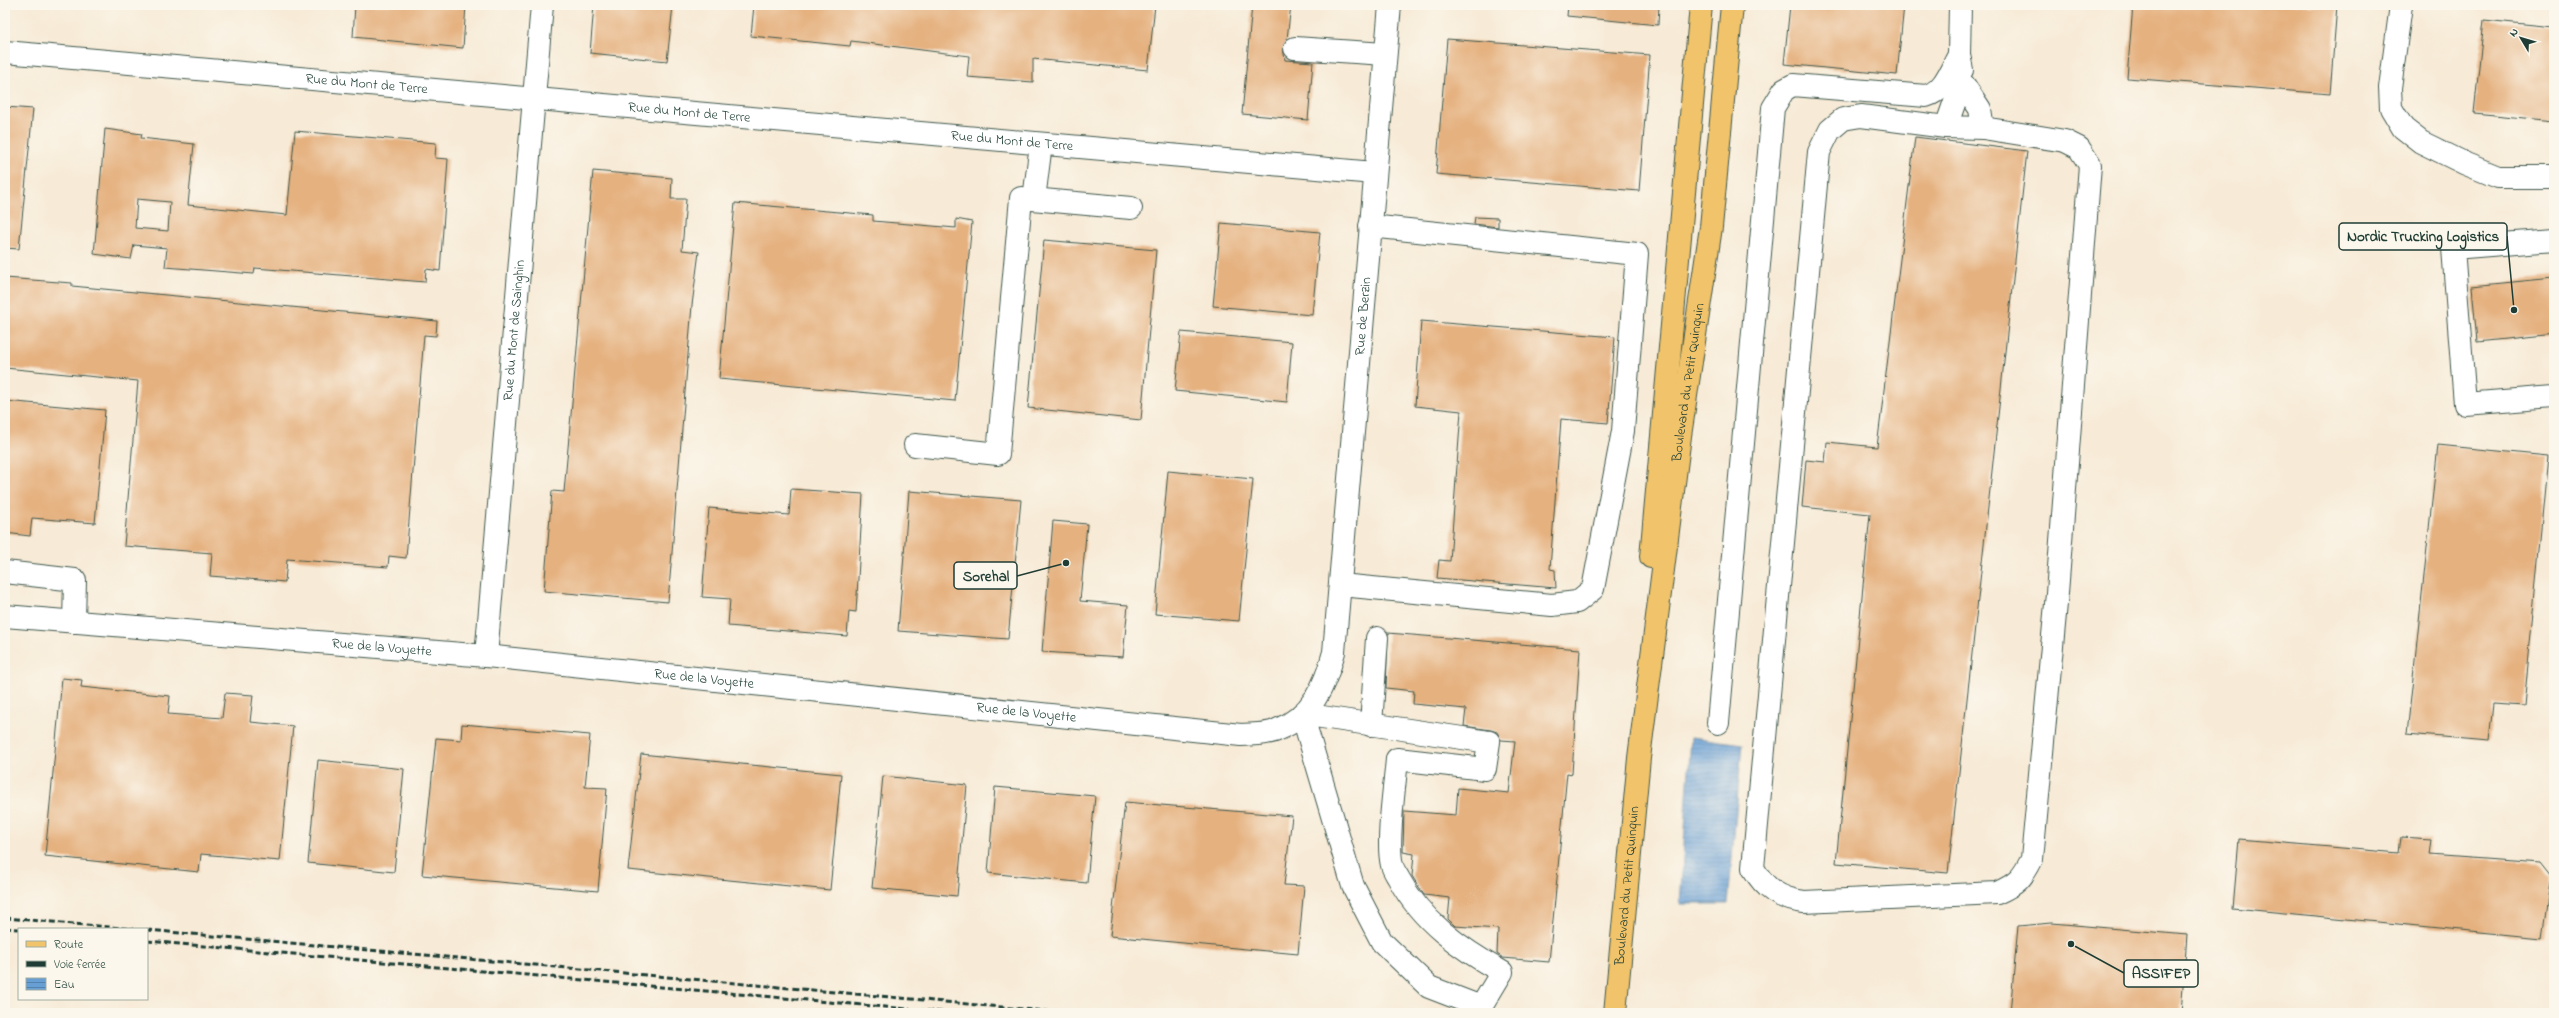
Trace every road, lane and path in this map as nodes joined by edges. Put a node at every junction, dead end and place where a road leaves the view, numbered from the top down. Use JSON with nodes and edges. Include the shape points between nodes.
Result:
{"nodes":[{"id":1,"x":542,"y":5,"type":"edge"},
{"id":2,"x":1390,"y":5,"type":"edge"},
{"id":3,"x":1701,"y":5,"type":"edge"},
{"id":4,"x":1732,"y":5,"type":"edge"},
{"id":5,"x":1960,"y":5,"type":"edge"},
{"id":6,"x":2401,"y":5,"type":"edge"},
{"id":7,"x":1295,"y":48,"type":"dead end"},
{"id":8,"x":5,"y":52,"type":"edge"},
{"id":9,"x":1385,"y":54,"type":"junction"},
{"id":10,"x":1959,"y":55,"type":"junction"},
{"id":11,"x":1964,"y":85,"type":"junction"},
{"id":12,"x":534,"y":99,"type":"junction"},
{"id":13,"x":1946,"y":127,"type":"junction"},
{"id":14,"x":1983,"y":128,"type":"junction"},
{"id":15,"x":1041,"y":144,"type":"junction"},
{"id":16,"x":1374,"y":173,"type":"junction"},
{"id":17,"x":2554,"y":177,"type":"edge"},
{"id":18,"x":1034,"y":199,"type":"junction"},
{"id":19,"x":1131,"y":208,"type":"dead end"},
{"id":20,"x":1370,"y":226,"type":"junction"},
{"id":21,"x":2554,"y":240,"type":"edge"},
{"id":22,"x":2554,"y":398,"type":"edge"},
{"id":23,"x":915,"y":445,"type":"dead end"},
{"id":24,"x":5,"y":572,"type":"edge"},
{"id":25,"x":1340,"y":585,"type":"junction"},
{"id":26,"x":5,"y":616,"type":"edge"},
{"id":27,"x":74,"y":622,"type":"junction"},
{"id":28,"x":1337,"y":628,"type":"joint"},
{"id":29,"x":1377,"y":638,"type":"dead end"},
{"id":30,"x":486,"y":656,"type":"junction"},
{"id":31,"x":1302,"y":714,"type":"junction"},
{"id":32,"x":1718,"y":723,"type":"dead end"},
{"id":33,"x":1372,"y":725,"type":"junction"},
{"id":34,"x":1639,"y":758,"type":"junction"},
{"id":35,"x":1615,"y":1013,"type":"edge"}],
"edges":[{"from":1,"to":12,"type":"street","name":"Rue du Mont de Sainghin"},
{"from":2,"to":9,"type":"street","name":"Rue de Berzin"},
{"from":3,"to":34,"type":"main road","name":"Boulevard du Petit Quinquin","via":[[1652,537]]},
{"from":4,"to":34,"type":"main road","name":"Boulevard du Petit Quinquin","via":[[1711,227],[1680,436]]},
{"from":5,"to":10,"type":"street"},
{"from":6,"to":17,"type":"street","via":[[2390,88],[2391,108],[2403,128],[2421,142],[2498,177]]},
{"from":7,"to":9,"type":"street"},
{"from":8,"to":12,"type":"street","name":"Rue du Mont de Terre"},
{"from":9,"to":16,"type":"street","name":"Rue de Berzin"},
{"from":10,"to":11,"type":"street"},
{"from":10,"to":32,"type":"street","via":[[1942,87],[1930,95],[1793,86],[1784,90],[1772,108]]},
{"from":11,"to":13,"type":"street"},
{"from":11,"to":14,"type":"street","via":[[1980,109]]},
{"from":12,"to":15,"type":"street","name":"Rue du Mont de Terre"},
{"from":12,"to":30,"type":"street","name":"Rue du Mont de Sainghin"},
{"from":13,"to":14,"type":"street"},
{"from":13,"to":14,"type":"street","via":[[1861,116],[1843,119],[1830,130],[1819,152],[1753,868],[1762,884],[1787,900],[1804,902],[1997,893],[2016,884],[2032,859],[2057,593],[2090,165],[2079,148],[2066,141]]},
{"from":15,"to":16,"type":"street","name":"Rue du Mont de Terre"},
{"from":15,"to":18,"type":"street"},
{"from":16,"to":20,"type":"street","name":"Rue de Berzin"},
{"from":18,"to":19,"type":"street"},
{"from":18,"to":23,"type":"street","via":[[1021,198],[998,454]]},
{"from":20,"to":25,"type":"street","name":"Rue de Berzin"},
{"from":20,"to":25,"type":"street","via":[[1637,254],[1623,431],[1593,589],[1577,602],[1552,605]]},
{"from":21,"to":22,"type":"street","via":[[2453,248],[2465,404]]},
{"from":24,"to":27,"type":"street","via":[[75,580]]},
{"from":25,"to":28,"type":"street","name":"Rue de Berzin"},
{"from":26,"to":27,"type":"street","name":"Rue de la Voyette"},
{"from":27,"to":30,"type":"street","name":"Rue de la Voyette"},
{"from":28,"to":31,"type":"street","name":"Rue de la Voyette","via":[[1327,678],[1315,702]]},
{"from":29,"to":33,"type":"street"},
{"from":30,"to":31,"type":"street","name":"Rue de la Voyette","via":[[1241,735],[1276,731],[1296,721]]},
{"from":31,"to":33,"type":"street"},
{"from":31,"to":33,"type":"street","via":[[1353,886],[1382,942],[1429,987],[1481,1007],[1502,972],[1457,944],[1419,908],[1392,866],[1391,840],[1397,759],[1485,769],[1489,742]]},
{"from":34,"to":35,"type":"main road","name":"Boulevard du Petit Quinquin"}]}
